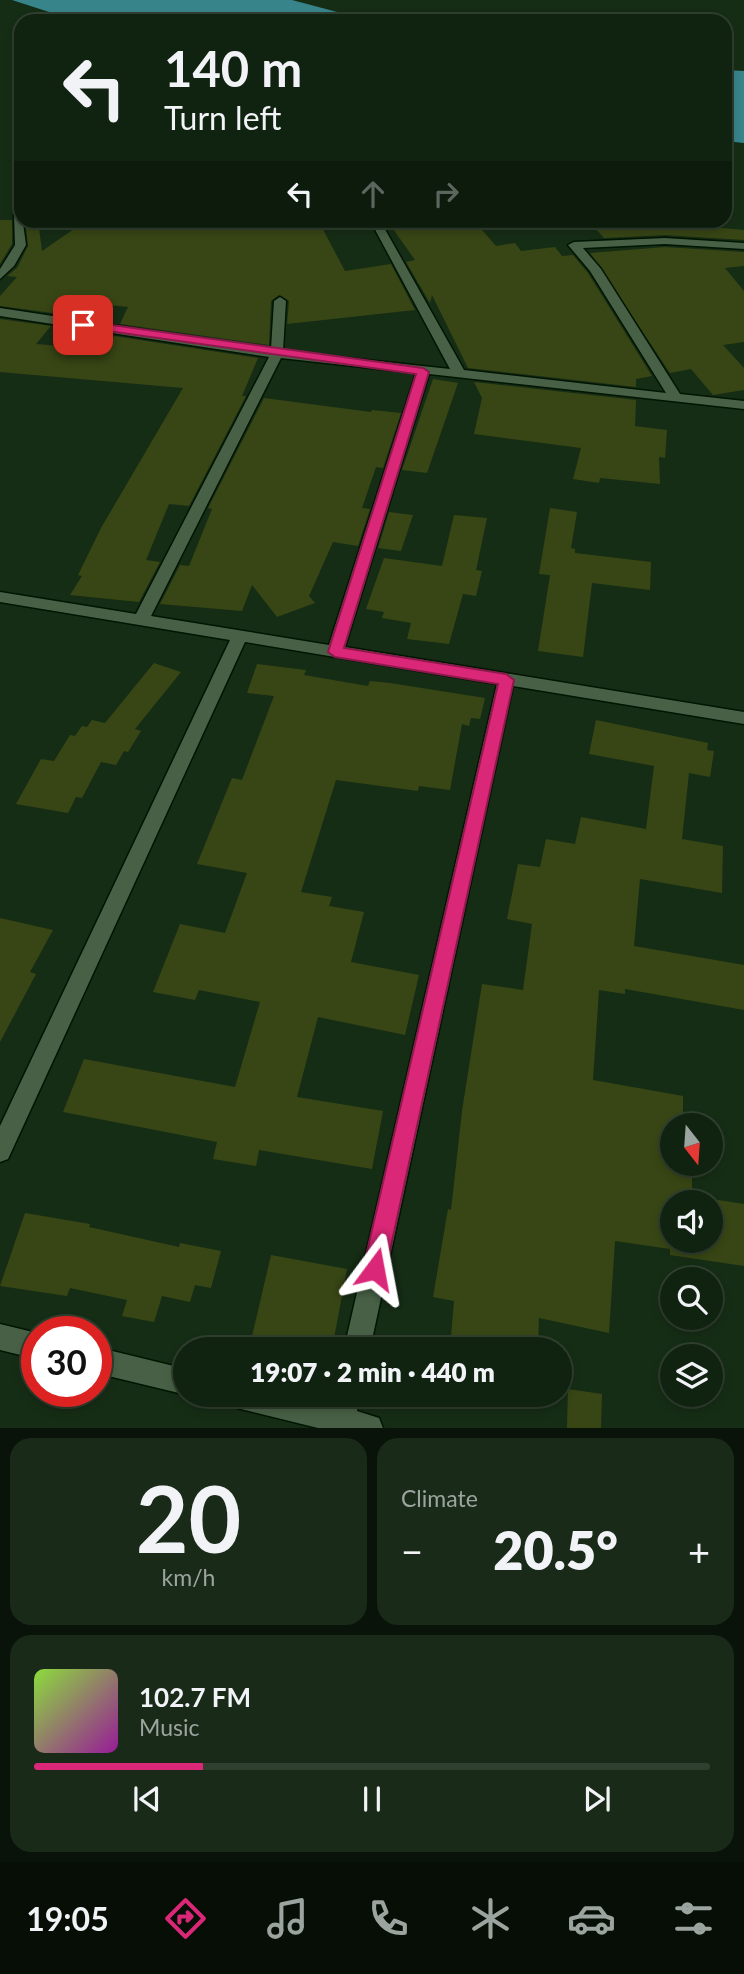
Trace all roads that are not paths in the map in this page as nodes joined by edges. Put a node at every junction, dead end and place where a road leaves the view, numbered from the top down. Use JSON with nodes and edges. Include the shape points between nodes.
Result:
{"nodes":[{"id":1,"x":19,"y":228,"type":"edge"},
{"id":2,"x":379,"y":228,"type":"edge"},
{"id":3,"x":744,"y":246,"type":"edge"},
{"id":4,"x":0,"y":276,"type":"edge"},
{"id":5,"x":280,"y":301,"type":"dead end"},
{"id":6,"x":0,"y":312,"type":"edge"},
{"id":7,"x":277,"y":354,"type":"junction"},
{"id":8,"x":423,"y":372,"type":"junction"},
{"id":9,"x":459,"y":374,"type":"junction"},
{"id":10,"x":677,"y":398,"type":"junction"},
{"id":11,"x":744,"y":405,"type":"edge"},
{"id":12,"x":0,"y":597,"type":"edge"},
{"id":13,"x":140,"y":621,"type":"junction"},
{"id":14,"x":240,"y":636,"type":"junction"},
{"id":15,"x":335,"y":652,"type":"junction"},
{"id":16,"x":506,"y":680,"type":"junction"},
{"id":17,"x":744,"y":718,"type":"edge"},
{"id":18,"x":0,"y":1151,"type":"edge"},
{"id":19,"x":0,"y":1336,"type":"edge"},
{"id":20,"x":360,"y":1337,"type":"edge"},
{"id":21,"x":21,"y":1342,"type":"edge"},
{"id":22,"x":112,"y":1364,"type":"edge"},
{"id":23,"x":173,"y":1379,"type":"edge"},
{"id":24,"x":344,"y":1407,"type":"edge"},
{"id":25,"x":369,"y":1428,"type":"edge"}],
"edges":[{"from":1,"to":4,"type":"street","via":[[16,256]]},
{"from":2,"to":9,"type":"street"},
{"from":3,"to":10,"type":"street","via":[[664,241],[574,245],[595,269]]},
{"from":5,"to":7,"type":"street"},
{"from":6,"to":7,"type":"street"},
{"from":7,"to":8,"type":"street"},
{"from":7,"to":13,"type":"street"},
{"from":8,"to":9,"type":"street"},
{"from":8,"to":15,"type":"street"},
{"from":9,"to":10,"type":"street"},
{"from":10,"to":11,"type":"street"},
{"from":12,"to":13,"type":"street"},
{"from":13,"to":14,"type":"street"},
{"from":14,"to":15,"type":"street"},
{"from":14,"to":18,"type":"street"},
{"from":15,"to":16,"type":"street"},
{"from":16,"to":17,"type":"street"},
{"from":16,"to":20,"type":"street"},
{"from":19,"to":21,"type":"street"},
{"from":22,"to":23,"type":"street"},
{"from":24,"to":25,"type":"street"}]}
